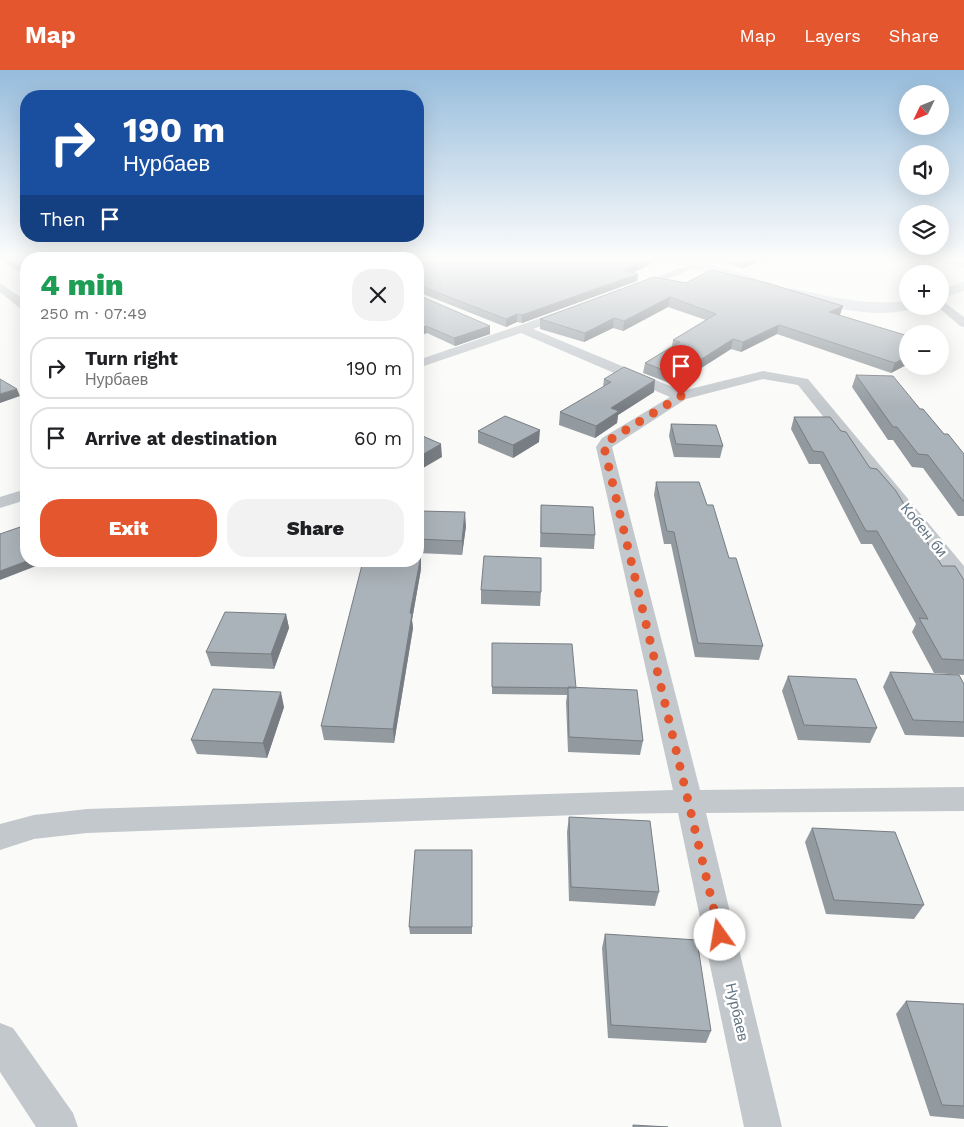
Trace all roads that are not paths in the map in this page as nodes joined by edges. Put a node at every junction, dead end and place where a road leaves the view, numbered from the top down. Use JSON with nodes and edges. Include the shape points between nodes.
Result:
{"nodes":[{"id":1,"x":577,"y":309,"type":"edge"},
{"id":2,"x":949,"y":310,"type":"edge"},
{"id":3,"x":961,"y":320,"type":"edge"},
{"id":4,"x":490,"y":326,"type":"edge"},
{"id":5,"x":523,"y":329,"type":"junction"},
{"id":6,"x":508,"y":334,"type":"junction"},
{"id":7,"x":424,"y":362,"type":"edge"},
{"id":8,"x":782,"y":377,"type":"joint"},
{"id":9,"x":681,"y":396,"type":"junction"},
{"id":10,"x":20,"y":496,"type":"edge"},
{"id":11,"x":0,"y":502,"type":"edge"},
{"id":12,"x":964,"y":579,"type":"edge"},
{"id":13,"x":964,"y":799,"type":"edge"},
{"id":14,"x":689,"y":801,"type":"junction"},
{"id":15,"x":0,"y":837,"type":"edge"},
{"id":16,"x":0,"y":1041,"type":"edge"},
{"id":17,"x":59,"y":1127,"type":"edge"},
{"id":18,"x":764,"y":1127,"type":"edge"}],
"edges":[{"from":1,"to":5,"type":"street"},
{"from":2,"to":3,"type":"street"},
{"from":4,"to":6,"type":"street"},
{"from":5,"to":6,"type":"street"},
{"from":5,"to":9,"type":"street"},
{"from":6,"to":7,"type":"street"},
{"from":8,"to":9,"type":"street","name":"Нурбаев","via":[[763,375]]},
{"from":8,"to":12,"type":"street","name":"Кобен би","via":[[803,382]]},
{"from":9,"to":14,"type":"street","name":"Нурбаев","via":[[608,441],[604,447]]},
{"from":10,"to":11,"type":"street"},
{"from":13,"to":14,"type":"street"},
{"from":14,"to":15,"type":"street","via":[[87,821],[34,827]]},
{"from":14,"to":18,"type":"street","name":"Нурбаев"},
{"from":16,"to":17,"type":"street"}]}
